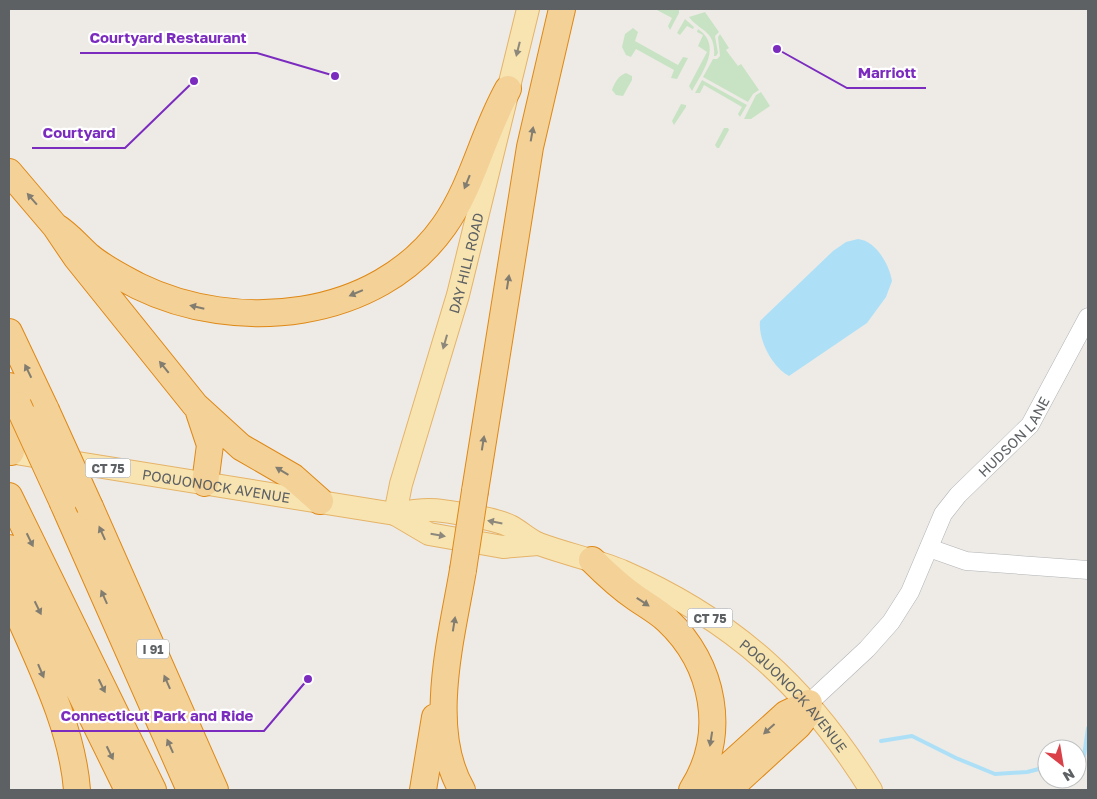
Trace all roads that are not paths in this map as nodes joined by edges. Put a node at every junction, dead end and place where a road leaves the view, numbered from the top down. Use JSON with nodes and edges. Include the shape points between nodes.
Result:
{"nodes":[{"id":1,"x":528,"y":9,"type":"edge"},
{"id":2,"x":562,"y":9,"type":"edge"},
{"id":3,"x":508,"y":89,"type":"junction"},
{"id":4,"x":9,"y":172,"type":"edge"},
{"id":5,"x":55,"y":226,"type":"junction"},
{"id":6,"x":1088,"y":317,"type":"edge"},
{"id":7,"x":9,"y":332,"type":"edge"},
{"id":8,"x":12,"y":405,"type":"edge"},
{"id":9,"x":195,"y":405,"type":"junction"},
{"id":10,"x":10,"y":451,"type":"edge"},
{"id":11,"x":205,"y":483,"type":"junction"},
{"id":12,"x":9,"y":496,"type":"edge"},
{"id":13,"x":320,"y":501,"type":"junction"},
{"id":14,"x":394,"y":514,"type":"junction"},
{"id":15,"x":9,"y":548,"type":"edge"},
{"id":16,"x":929,"y":548,"type":"junction"},
{"id":17,"x":592,"y":560,"type":"junction"},
{"id":18,"x":1088,"y":570,"type":"edge"},
{"id":19,"x":9,"y":593,"type":"edge"},
{"id":20,"x":446,"y":672,"type":"junction"},
{"id":21,"x":809,"y":703,"type":"junction"},
{"id":22,"x":77,"y":790,"type":"edge"},
{"id":23,"x":128,"y":790,"type":"edge"},
{"id":24,"x":153,"y":790,"type":"edge"},
{"id":25,"x":190,"y":790,"type":"edge"},
{"id":26,"x":215,"y":790,"type":"edge"},
{"id":27,"x":423,"y":790,"type":"edge"},
{"id":28,"x":462,"y":790,"type":"edge"},
{"id":29,"x":692,"y":790,"type":"edge"},
{"id":30,"x":702,"y":790,"type":"edge"},
{"id":31,"x":728,"y":790,"type":"edge"},
{"id":32,"x":871,"y":790,"type":"edge"}],
"edges":[{"from":1,"to":3,"type":"main road","name":"DAY HILL ROAD","one_way":true},
{"from":20,"to":2,"type":"highway","one_way":true,"bridge":true,"via":[[536,116]]},
{"from":3,"to":5,"type":"highway","one_way":true,"via":[[490,124],[461,198],[435,238],[398,271],[329,303],[266,314],[218,311],[185,304],[138,286],[103,266]]},
{"from":3,"to":14,"type":"main road","name":"DAY HILL ROAD","one_way":true,"via":[[458,295]]},
{"from":5,"to":4,"type":"highway","one_way":true},
{"from":9,"to":5,"type":"highway","one_way":true,"via":[[76,257]]},
{"from":6,"to":16,"type":"street","name":"HUDSON LANE","via":[[1030,425],[958,495],[943,514]]},
{"from":26,"to":7,"type":"highway","number":"I 91","one_way":true,"bridge":true},
{"from":8,"to":10,"type":"highway"},
{"from":25,"to":8,"type":"highway","one_way":true,"bridge":true,"via":[[63,503]]},
{"from":9,"to":11,"type":"highway","via":[[210,445]]},
{"from":13,"to":9,"type":"highway","one_way":true,"via":[[293,477],[241,447]]},
{"from":10,"to":11,"type":"main road","name":"POQUONOCK AVENUE","number":"CT 75"},
{"from":11,"to":13,"type":"main road","name":"POQUONOCK AVENUE","number":"CT 75"},
{"from":12,"to":24,"type":"highway","one_way":true},
{"from":13,"to":14,"type":"main road","name":"POQUONOCK AVENUE","number":"CT 75"},
{"from":14,"to":17,"type":"main road","name":"POQUONOCK AVENUE","number":"CT 75","via":[[429,534],[502,547],[538,544]]},
{"from":15,"to":23,"type":"highway","one_way":true},
{"from":16,"to":18,"type":"street","via":[[966,560]]},
{"from":16,"to":21,"type":"street","name":"HUDSON LANE","via":[[910,592],[891,622]]},
{"from":17,"to":21,"type":"main road","name":"POQUONOCK AVENUE","number":"CT 75","via":[[656,587],[703,613],[760,655]]},
{"from":17,"to":29,"type":"highway","one_way":true,"via":[[622,588],[667,620],[690,647],[703,669],[710,691],[712,732],[705,765]]},
{"from":19,"to":22,"type":"highway","one_way":true,"via":[[65,728]]},
{"from":20,"to":27,"type":"highway"},
{"from":20,"to":28,"type":"highway","via":[[445,731],[451,764]]},
{"from":21,"to":30,"type":"highway","one_way":true,"via":[[786,714]]},
{"from":21,"to":31,"type":"highway","via":[[806,716],[798,726]]},
{"from":21,"to":32,"type":"main road","name":"POQUONOCK AVENUE","number":"CT 75"}]}
